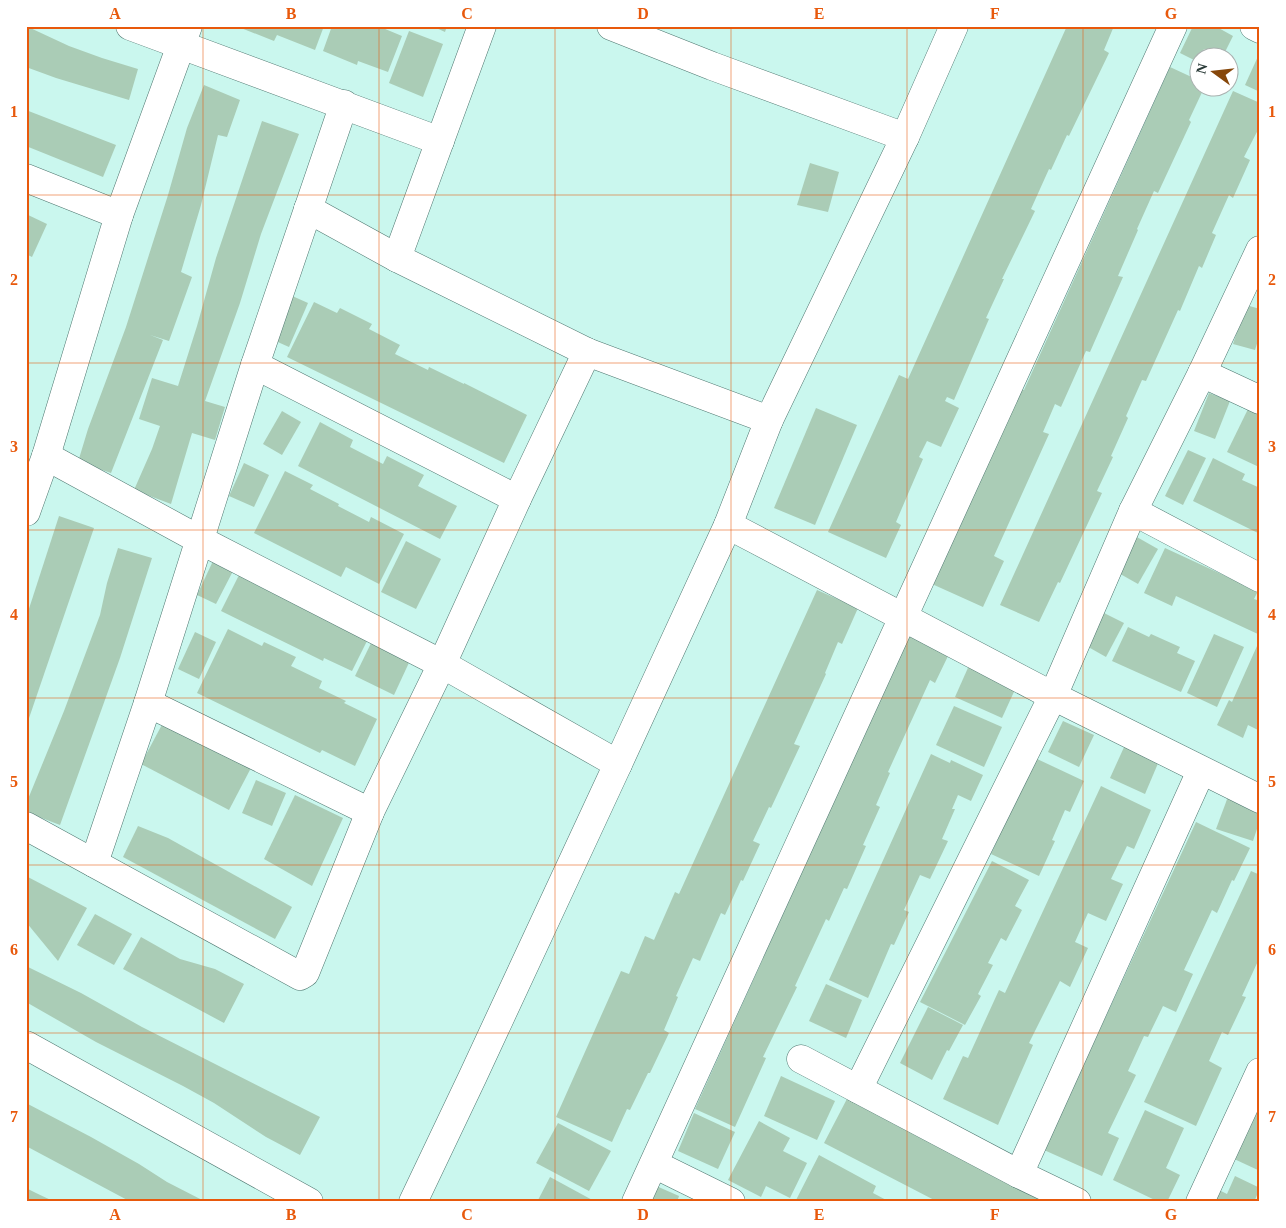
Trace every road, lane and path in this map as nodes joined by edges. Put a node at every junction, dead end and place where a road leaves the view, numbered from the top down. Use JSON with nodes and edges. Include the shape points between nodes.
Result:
{"nodes":[{"id":1,"x":130,"y":26,"type":"edge"},
{"id":2,"x":482,"y":26,"type":"edge"},
{"id":3,"x":611,"y":26,"type":"edge"},
{"id":4,"x":954,"y":26,"type":"edge"},
{"id":5,"x":1173,"y":26,"type":"edge"},
{"id":6,"x":1254,"y":26,"type":"edge"},
{"id":7,"x":1260,"y":29,"type":"edge"},
{"id":8,"x":185,"y":35,"type":"edge"},
{"id":9,"x":344,"y":104,"type":"junction"},
{"id":10,"x":905,"y":137,"type":"junction"},
{"id":11,"x":440,"y":140,"type":"junction"},
{"id":12,"x":26,"y":178,"type":"edge"},
{"id":13,"x":308,"y":209,"type":"junction"},
{"id":14,"x":119,"y":215,"type":"junction"},
{"id":15,"x":1260,"y":250,"type":"edge"},
{"id":16,"x":397,"y":258,"type":"junction"},
{"id":17,"x":587,"y":352,"type":"junction"},
{"id":18,"x":255,"y":365,"type":"junction"},
{"id":19,"x":1202,"y":372,"type":"junction"},
{"id":20,"x":1260,"y":400,"type":"edge"},
{"id":21,"x":769,"y":420,"type":"junction"},
{"id":22,"x":46,"y":456,"type":"junction"},
{"id":23,"x":517,"y":499,"type":"junction"},
{"id":24,"x":1133,"y":511,"type":"junction"},
{"id":25,"x":26,"y":512,"type":"edge"},
{"id":26,"x":728,"y":524,"type":"junction"},
{"id":27,"x":200,"y":540,"type":"junction"},
{"id":28,"x":1260,"y":578,"type":"edge"},
{"id":29,"x":902,"y":618,"type":"junction"},
{"id":30,"x":442,"y":664,"type":"junction"},
{"id":31,"x":1053,"y":696,"type":"junction"},
{"id":32,"x":148,"y":703,"type":"junction"},
{"id":33,"x":618,"y":764,"type":"junction"},
{"id":34,"x":1201,"y":771,"type":"junction"},
{"id":35,"x":1260,"y":799,"type":"edge"},
{"id":36,"x":370,"y":812,"type":"junction"},
{"id":37,"x":26,"y":826,"type":"edge"},
{"id":38,"x":94,"y":863,"type":"junction"},
{"id":39,"x":26,"y":1046,"type":"edge"},
{"id":40,"x":801,"y":1060,"type":"dead end"},
{"id":41,"x":1260,"y":1072,"type":"edge"},
{"id":42,"x":858,"y":1089,"type":"junction"},
{"id":43,"x":654,"y":1164,"type":"junction"},
{"id":44,"x":1019,"y":1174,"type":"junction"},
{"id":45,"x":309,"y":1202,"type":"edge"},
{"id":46,"x":413,"y":1202,"type":"edge"},
{"id":47,"x":636,"y":1202,"type":"edge"},
{"id":48,"x":731,"y":1202,"type":"edge"},
{"id":49,"x":1077,"y":1202,"type":"edge"},
{"id":50,"x":1200,"y":1202,"type":"edge"}],
"edges":[{"from":1,"to":8,"type":"street"},
{"from":2,"to":11,"type":"street"},
{"from":3,"to":10,"type":"street","via":[[720,70]]},
{"from":4,"to":10,"type":"street"},
{"from":5,"to":29,"type":"street"},
{"from":6,"to":7,"type":"street"},
{"from":8,"to":9,"type":"street"},
{"from":8,"to":14,"type":"street"},
{"from":9,"to":11,"type":"street"},
{"from":9,"to":13,"type":"street"},
{"from":10,"to":21,"type":"street"},
{"from":11,"to":16,"type":"street"},
{"from":12,"to":14,"type":"street"},
{"from":13,"to":16,"type":"street"},
{"from":13,"to":18,"type":"street"},
{"from":14,"to":22,"type":"street"},
{"from":15,"to":19,"type":"street"},
{"from":16,"to":17,"type":"street"},
{"from":17,"to":21,"type":"street"},
{"from":17,"to":23,"type":"street"},
{"from":18,"to":23,"type":"street"},
{"from":18,"to":27,"type":"street"},
{"from":19,"to":20,"type":"street"},
{"from":19,"to":24,"type":"street"},
{"from":21,"to":26,"type":"street"},
{"from":22,"to":25,"type":"street"},
{"from":22,"to":27,"type":"street"},
{"from":23,"to":30,"type":"street"},
{"from":24,"to":28,"type":"street"},
{"from":24,"to":31,"type":"street"},
{"from":26,"to":29,"type":"street"},
{"from":26,"to":33,"type":"street"},
{"from":27,"to":30,"type":"street"},
{"from":27,"to":32,"type":"street"},
{"from":29,"to":31,"type":"street"},
{"from":29,"to":43,"type":"street"},
{"from":30,"to":33,"type":"street"},
{"from":30,"to":36,"type":"street"},
{"from":31,"to":34,"type":"street"},
{"from":31,"to":42,"type":"street"},
{"from":32,"to":36,"type":"street"},
{"from":32,"to":38,"type":"street"},
{"from":33,"to":46,"type":"street"},
{"from":34,"to":35,"type":"street"},
{"from":34,"to":44,"type":"street"},
{"from":36,"to":38,"type":"street","via":[[305,973],[300,976]]},
{"from":37,"to":38,"type":"street"},
{"from":39,"to":45,"type":"street"},
{"from":40,"to":42,"type":"street"},
{"from":41,"to":50,"type":"street"},
{"from":42,"to":44,"type":"street"},
{"from":43,"to":47,"type":"street"},
{"from":43,"to":48,"type":"street"},
{"from":44,"to":49,"type":"street"}]}
